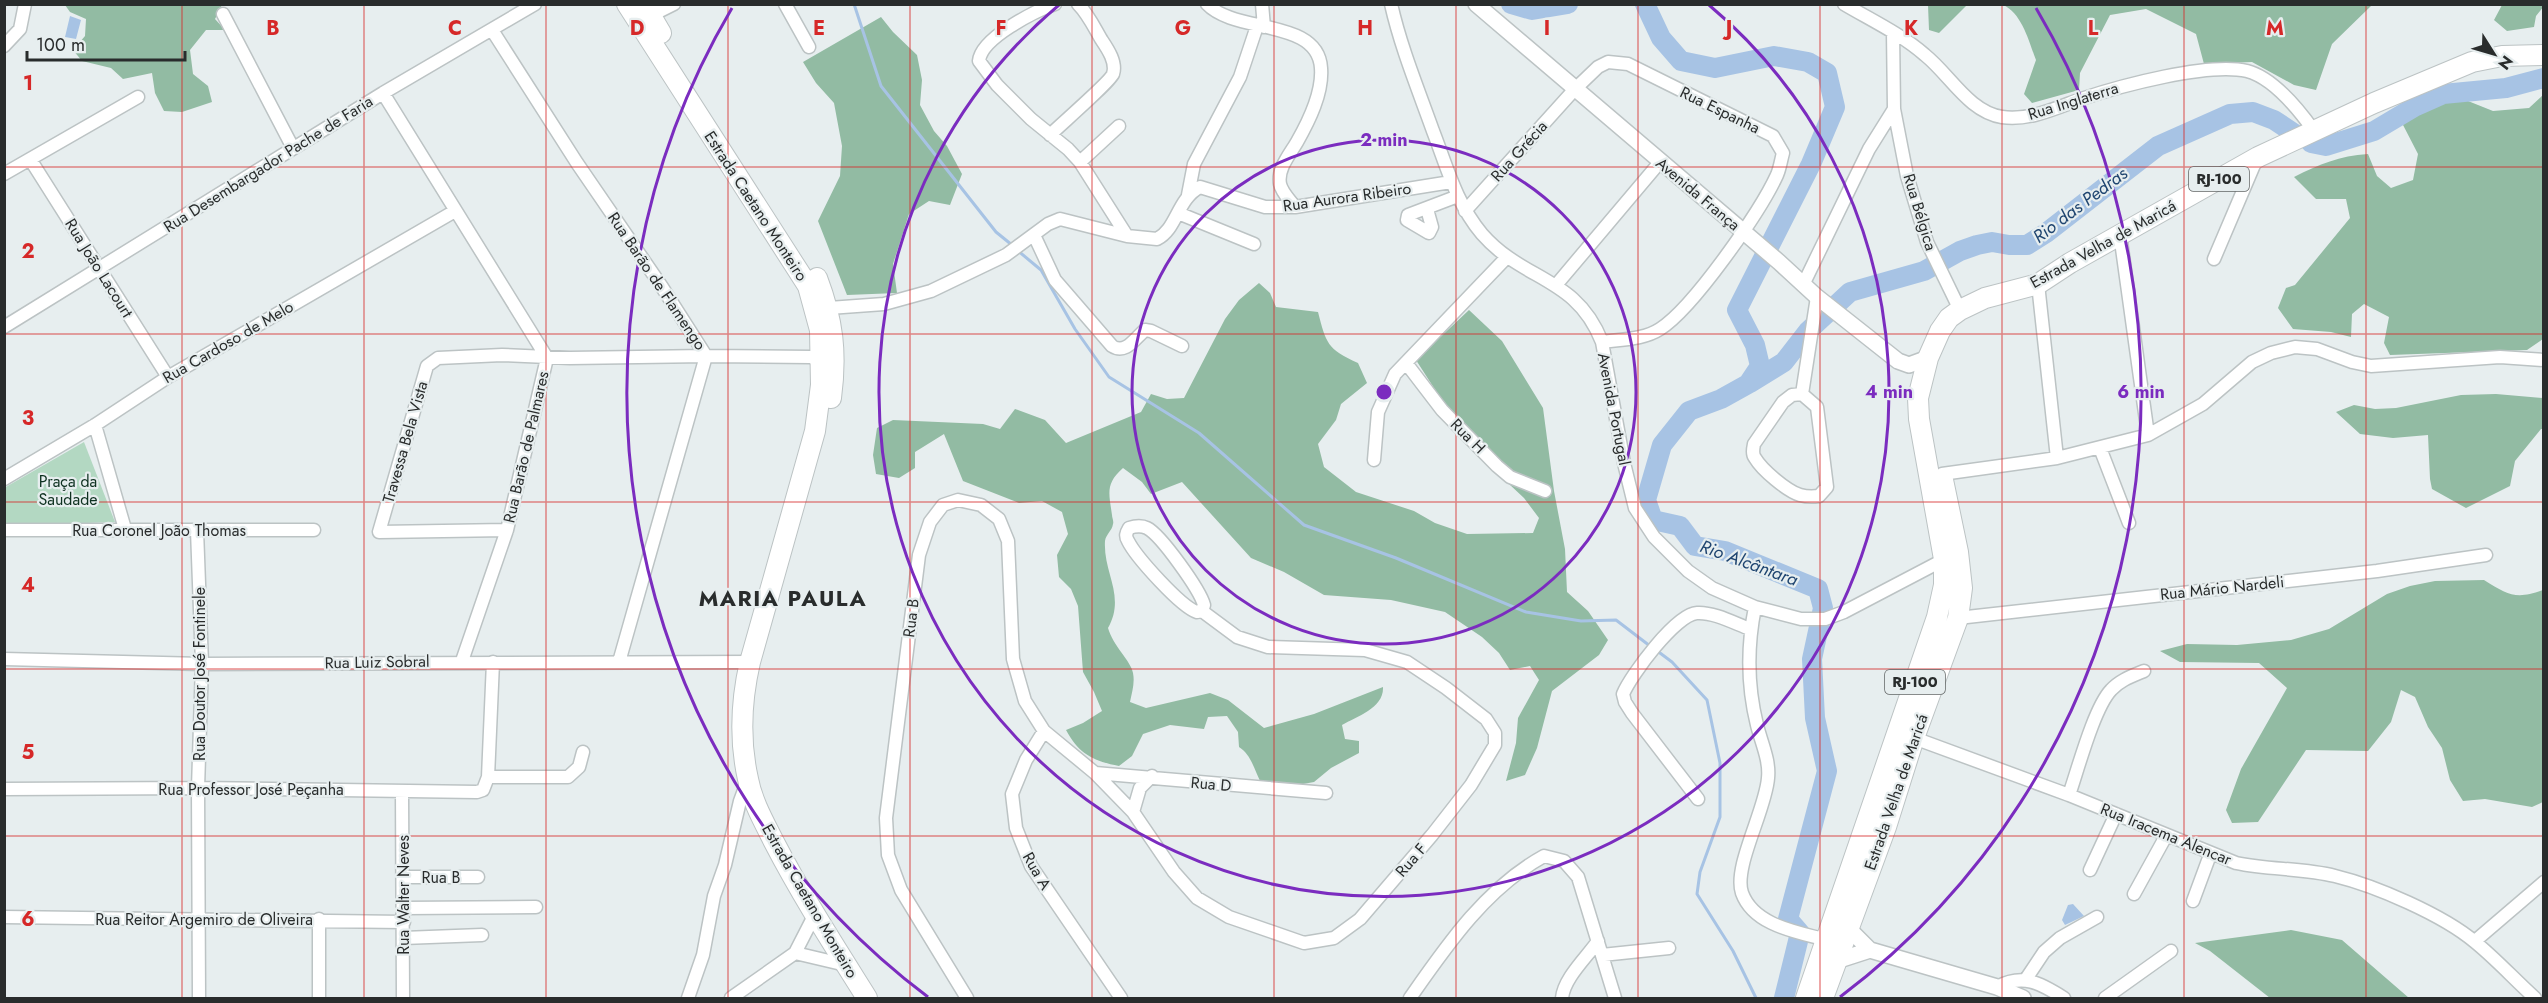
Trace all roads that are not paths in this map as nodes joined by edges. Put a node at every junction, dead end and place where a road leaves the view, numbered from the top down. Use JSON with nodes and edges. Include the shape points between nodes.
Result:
{"nodes":[{"id":1,"x":25,"y":4,"type":"edge"},
{"id":2,"x":535,"y":4,"type":"edge"},
{"id":3,"x":627,"y":4,"type":"edge"},
{"id":4,"x":674,"y":4,"type":"edge"},
{"id":5,"x":784,"y":4,"type":"edge"},
{"id":6,"x":1055,"y":4,"type":"edge"},
{"id":7,"x":1078,"y":4,"type":"edge"},
{"id":8,"x":1207,"y":4,"type":"edge"},
{"id":9,"x":1262,"y":4,"type":"edge"},
{"id":10,"x":1391,"y":4,"type":"edge"},
{"id":11,"x":1476,"y":4,"type":"edge"},
{"id":12,"x":1844,"y":4,"type":"edge"},
{"id":13,"x":647,"y":10,"type":"edge"},
{"id":14,"x":223,"y":14,"type":"dead end"},
{"id":15,"x":1261,"y":26,"type":"junction"},
{"id":16,"x":492,"y":30,"type":"junction"},
{"id":17,"x":1893,"y":32,"type":"junction"},
{"id":18,"x":4,"y":46,"type":"edge"},
{"id":19,"x":808,"y":46,"type":"dead end"},
{"id":20,"x":2544,"y":55,"type":"edge"},
{"id":21,"x":1574,"y":90,"type":"junction"},
{"id":22,"x":383,"y":93,"type":"junction"},
{"id":23,"x":138,"y":97,"type":"dead end"},
{"id":24,"x":1894,"y":109,"type":"junction"},
{"id":25,"x":1119,"y":126,"type":"dead end"},
{"id":26,"x":2314,"y":131,"type":"junction"},
{"id":27,"x":1050,"y":135,"type":"junction"},
{"id":28,"x":293,"y":148,"type":"junction"},
{"id":29,"x":2258,"y":156,"type":"junction"},
{"id":30,"x":30,"y":159,"type":"junction"},
{"id":31,"x":1080,"y":162,"type":"junction"},
{"id":32,"x":1660,"y":162,"type":"junction"},
{"id":33,"x":4,"y":174,"type":"edge"},
{"id":34,"x":1450,"y":182,"type":"junction"},
{"id":35,"x":1188,"y":195,"type":"junction"},
{"id":36,"x":1458,"y":196,"type":"junction"},
{"id":37,"x":1295,"y":207,"type":"junction"},
{"id":38,"x":1426,"y":209,"type":"dead end"},
{"id":39,"x":455,"y":211,"type":"junction"},
{"id":40,"x":1465,"y":211,"type":"junction"},
{"id":41,"x":1178,"y":213,"type":"junction"},
{"id":42,"x":1743,"y":231,"type":"junction"},
{"id":43,"x":2120,"y":234,"type":"junction"},
{"id":44,"x":1034,"y":235,"type":"junction"},
{"id":45,"x":1127,"y":236,"type":"junction"},
{"id":46,"x":1254,"y":244,"type":"dead end"},
{"id":47,"x":1507,"y":257,"type":"junction"},
{"id":48,"x":2214,"y":259,"type":"dead end"},
{"id":49,"x":100,"y":268,"type":"junction"},
{"id":50,"x":1804,"y":283,"type":"junction"},
{"id":51,"x":1557,"y":284,"type":"junction"},
{"id":52,"x":2038,"y":284,"type":"junction"},
{"id":53,"x":1817,"y":297,"type":"junction"},
{"id":54,"x":829,"y":308,"type":"junction"},
{"id":55,"x":1960,"y":310,"type":"junction"},
{"id":56,"x":4,"y":327,"type":"edge"},
{"id":57,"x":1602,"y":342,"type":"junction"},
{"id":58,"x":1182,"y":346,"type":"dead end"},
{"id":59,"x":706,"y":356,"type":"junction"},
{"id":60,"x":547,"y":358,"type":"junction"},
{"id":61,"x":2544,"y":360,"type":"edge"},
{"id":62,"x":1406,"y":363,"type":"junction"},
{"id":63,"x":1926,"y":365,"type":"junction"},
{"id":64,"x":828,"y":366,"type":"junction"},
{"id":65,"x":168,"y":376,"type":"junction"},
{"id":66,"x":1802,"y":394,"type":"junction"},
{"id":67,"x":95,"y":425,"type":"junction"},
{"id":68,"x":2148,"y":435,"type":"junction"},
{"id":69,"x":2100,"y":448,"type":"junction"},
{"id":70,"x":2056,"y":458,"type":"junction"},
{"id":71,"x":1374,"y":460,"type":"dead end"},
{"id":72,"x":1942,"y":474,"type":"junction"},
{"id":73,"x":4,"y":479,"type":"edge"},
{"id":74,"x":1545,"y":491,"type":"dead end"},
{"id":75,"x":2129,"y":523,"type":"dead end"},
{"id":76,"x":125,"y":529,"type":"junction"},
{"id":77,"x":4,"y":530,"type":"edge"},
{"id":78,"x":197,"y":530,"type":"junction"},
{"id":79,"x":315,"y":530,"type":"dead end"},
{"id":80,"x":507,"y":530,"type":"junction"},
{"id":81,"x":2486,"y":555,"type":"dead end"},
{"id":82,"x":1951,"y":556,"type":"junction"},
{"id":83,"x":1755,"y":607,"type":"junction"},
{"id":84,"x":1202,"y":610,"type":"junction"},
{"id":85,"x":1958,"y":618,"type":"junction"},
{"id":86,"x":1750,"y":629,"type":"junction"},
{"id":87,"x":4,"y":659,"type":"edge"},
{"id":88,"x":462,"y":662,"type":"junction"},
{"id":89,"x":493,"y":662,"type":"junction"},
{"id":90,"x":619,"y":662,"type":"junction"},
{"id":91,"x":750,"y":662,"type":"junction"},
{"id":92,"x":202,"y":664,"type":"junction"},
{"id":93,"x":2144,"y":671,"type":"dead end"},
{"id":94,"x":1044,"y":731,"type":"junction"},
{"id":95,"x":1914,"y":738,"type":"junction"},
{"id":96,"x":583,"y":752,"type":"dead end"},
{"id":97,"x":1095,"y":773,"type":"junction"},
{"id":98,"x":488,"y":777,"type":"junction"},
{"id":99,"x":1152,"y":777,"type":"junction"},
{"id":100,"x":748,"y":781,"type":"junction"},
{"id":101,"x":198,"y":788,"type":"junction"},
{"id":102,"x":4,"y":789,"type":"edge"},
{"id":103,"x":402,"y":791,"type":"junction"},
{"id":104,"x":1326,"y":793,"type":"dead end"},
{"id":105,"x":2070,"y":795,"type":"junction"},
{"id":106,"x":1698,"y":799,"type":"dead end"},
{"id":107,"x":1133,"y":812,"type":"junction"},
{"id":108,"x":2116,"y":814,"type":"junction"},
{"id":109,"x":2166,"y":836,"type":"junction"},
{"id":110,"x":2210,"y":855,"type":"junction"},
{"id":111,"x":2090,"y":870,"type":"dead end"},
{"id":112,"x":404,"y":877,"type":"junction"},
{"id":113,"x":478,"y":877,"type":"dead end"},
{"id":114,"x":2544,"y":882,"type":"edge"},
{"id":115,"x":2134,"y":894,"type":"dead end"},
{"id":116,"x":2193,"y":901,"type":"dead end"},
{"id":117,"x":536,"y":907,"type":"dead end"},
{"id":118,"x":404,"y":908,"type":"junction"},
{"id":119,"x":815,"y":914,"type":"junction"},
{"id":120,"x":4,"y":917,"type":"edge"},
{"id":121,"x":2097,"y":917,"type":"dead end"},
{"id":122,"x":198,"y":920,"type":"junction"},
{"id":123,"x":320,"y":920,"type":"junction"},
{"id":124,"x":404,"y":922,"type":"junction"},
{"id":125,"x":1849,"y":929,"type":"junction"},
{"id":126,"x":482,"y":935,"type":"dead end"},
{"id":127,"x":404,"y":938,"type":"junction"},
{"id":128,"x":1827,"y":940,"type":"junction"},
{"id":129,"x":1598,"y":941,"type":"junction"},
{"id":130,"x":2475,"y":941,"type":"junction"},
{"id":131,"x":1669,"y":948,"type":"dead end"},
{"id":132,"x":1870,"y":950,"type":"junction"},
{"id":133,"x":2171,"y":951,"type":"dead end"},
{"id":134,"x":795,"y":953,"type":"junction"},
{"id":135,"x":1602,"y":955,"type":"junction"},
{"id":136,"x":1836,"y":961,"type":"junction"},
{"id":137,"x":846,"y":965,"type":"junction"},
{"id":138,"x":2026,"y":979,"type":"junction"},
{"id":139,"x":1997,"y":987,"type":"junction"},
{"id":140,"x":1817,"y":993,"type":"edge"},
{"id":141,"x":199,"y":999,"type":"edge"},
{"id":142,"x":319,"y":999,"type":"edge"},
{"id":143,"x":403,"y":999,"type":"edge"},
{"id":144,"x":688,"y":999,"type":"edge"},
{"id":145,"x":731,"y":999,"type":"edge"},
{"id":146,"x":867,"y":999,"type":"edge"},
{"id":147,"x":880,"y":999,"type":"edge"},
{"id":148,"x":967,"y":999,"type":"edge"},
{"id":149,"x":1121,"y":999,"type":"edge"},
{"id":150,"x":1410,"y":999,"type":"edge"},
{"id":151,"x":1562,"y":999,"type":"edge"},
{"id":152,"x":1615,"y":999,"type":"edge"},
{"id":153,"x":2023,"y":999,"type":"edge"},
{"id":154,"x":2064,"y":999,"type":"edge"},
{"id":155,"x":2104,"y":999,"type":"edge"},
{"id":156,"x":2535,"y":999,"type":"edge"}],
"edges":[{"from":1,"to":18,"type":"street","via":[[20,29]]},
{"from":2,"to":16,"type":"street","name":"Rua Desembargador Pache de Faria"},
{"from":3,"to":64,"type":"main road","name":"Estrada Caetano Monteiro","via":[[808,286]]},
{"from":4,"to":13,"type":"street"},
{"from":5,"to":19,"type":"street"},
{"from":6,"to":27,"type":"street","via":[[1015,23],[979,57],[997,85]]},
{"from":7,"to":27,"type":"street","via":[[1107,49],[1113,73]]},
{"from":8,"to":15,"type":"street","via":[[1222,15]]},
{"from":9,"to":15,"type":"street"},
{"from":10,"to":34,"type":"street","name":"Avenida Portugal"},
{"from":11,"to":21,"type":"street","name":"Avenida França"},
{"from":12,"to":17,"type":"street","name":"Rua Inglaterra"},
{"from":13,"to":54,"type":"main road","name":"Estrada Caetano Monteiro","via":[[817,278]]},
{"from":14,"to":28,"type":"street"},
{"from":15,"to":35,"type":"street","via":[[1240,77],[1194,164]]},
{"from":15,"to":37,"type":"street","via":[[1302,38],[1314,49],[1321,65],[1321,85],[1310,115],[1280,172],[1280,183]]},
{"from":16,"to":22,"type":"street","name":"Rua Desembargador Pache de Faria"},
{"from":16,"to":59,"type":"street","name":"Rua Barão de Flamengo"},
{"from":17,"to":24,"type":"street","name":"Rua Bélgica"},
{"from":17,"to":26,"type":"street","name":"Rua Inglaterra","via":[[1925,54],[1985,112],[2003,117],[2029,117],[2119,86],[2220,70],[2248,71],[2294,104]]},
{"from":20,"to":26,"type":"main road","name":"Estrada Velha de Maricá","number":"RJ-100","via":[[2502,56],[2472,62]]},
{"from":21,"to":32,"type":"street","name":"Avenida França"},
{"from":21,"to":40,"type":"street","name":"Rua Grécia"},
{"from":21,"to":42,"type":"street","name":"Rua Espanha","via":[[1598,67],[1619,62],[1773,136],[1784,153],[1777,175]]},
{"from":22,"to":28,"type":"street","name":"Rua Desembargador Pache de Faria"},
{"from":22,"to":39,"type":"street","name":"Rua Barão de Palmares"},
{"from":23,"to":30,"type":"street"},
{"from":24,"to":50,"type":"street","via":[[1864,159]]},
{"from":24,"to":55,"type":"street","name":"Rua Bélgica","via":[[1907,176],[1927,242]]},
{"from":25,"to":31,"type":"street"},
{"from":26,"to":29,"type":"main road","name":"Estrada Velha de Maricá","number":"RJ-100"},
{"from":27,"to":31,"type":"street"},
{"from":28,"to":49,"type":"street","name":"Rua Desembargador Pache de Faria"},
{"from":29,"to":43,"type":"main road","name":"Estrada Velha de Maricá","number":"RJ-100"},
{"from":29,"to":48,"type":"street"},
{"from":30,"to":33,"type":"street"},
{"from":30,"to":49,"type":"street","name":"Rua João Lacourt"},
{"from":31,"to":45,"type":"street"},
{"from":32,"to":42,"type":"street","name":"Avenida França"},
{"from":32,"to":51,"type":"street"},
{"from":34,"to":36,"type":"street","name":"Avenida Portugal"},
{"from":34,"to":37,"type":"street","name":"Rua Aurora Ribeiro"},
{"from":35,"to":37,"type":"street","name":"Rua Aurora Ribeiro","via":[[1200,187],[1266,207]]},
{"from":35,"to":41,"type":"street"},
{"from":36,"to":38,"type":"street"},
{"from":36,"to":40,"type":"street","name":"Avenida Portugal"},
{"from":39,"to":60,"type":"street","name":"Rua Barão de Palmares"},
{"from":39,"to":65,"type":"street","name":"Rua Cardoso de Melo"},
{"from":40,"to":47,"type":"street","name":"Avenida Portugal"},
{"from":41,"to":45,"type":"street","via":[[1165,234],[1157,239]]},
{"from":41,"to":46,"type":"street"},
{"from":42,"to":50,"type":"street","name":"Avenida França"},
{"from":42,"to":57,"type":"street","via":[[1678,314],[1659,330],[1638,338]]},
{"from":43,"to":52,"type":"main road","name":"Estrada Velha de Maricá","number":"RJ-100"},
{"from":43,"to":68,"type":"street"},
{"from":44,"to":45,"type":"street","via":[[1060,219]]},
{"from":44,"to":54,"type":"street","via":[[1006,255],[931,291],[884,304]]},
{"from":44,"to":58,"type":"street","via":[[1055,280],[1117,350],[1125,349],[1144,330]]},
{"from":47,"to":51,"type":"street","name":"Avenida Portugal"},
{"from":47,"to":62,"type":"street"},
{"from":49,"to":56,"type":"street","name":"Rua Desembargador Pache de Faria"},
{"from":49,"to":65,"type":"street","name":"Rua João Lacourt"},
{"from":50,"to":53,"type":"street","name":"Avenida França"},
{"from":51,"to":57,"type":"street","name":"Avenida Portugal","via":[[1595,324]]},
{"from":52,"to":55,"type":"main road","name":"Estrada Velha de Maricá","number":"RJ-100","via":[[1985,298]]},
{"from":52,"to":70,"type":"street"},
{"from":53,"to":63,"type":"street","name":"Avenida França","via":[[1898,361]]},
{"from":53,"to":66,"type":"street"},
{"from":54,"to":64,"type":"main road","name":"Estrada Caetano Monteiro","via":[[833,329]]},
{"from":55,"to":63,"type":"main road","name":"Estrada Velha de Maricá","number":"RJ-100","via":[[1940,331]]},
{"from":57,"to":83,"type":"street","name":"Avenida Portugal","via":[[1635,508],[1654,537],[1688,571],[1712,588]]},
{"from":59,"to":60,"type":"street"},
{"from":59,"to":64,"type":"street","via":[[812,357]]},
{"from":59,"to":90,"type":"street","name":"Rua Barão de Flamengo"},
{"from":60,"to":80,"type":"street","name":"Rua Barão de Palmares"},
{"from":60,"to":80,"type":"street","name":"Travessa Bela Vista","via":[[438,358],[427,366],[379,532]]},
{"from":61,"to":68,"type":"street","via":[[2500,357],[2371,366],[2317,349],[2295,347],[2271,352],[2252,362],[2203,404]]},
{"from":62,"to":71,"type":"street","via":[[1395,374],[1378,412]]},
{"from":62,"to":74,"type":"street","name":"Rua H","via":[[1434,402],[1497,466],[1510,477]]},
{"from":63,"to":72,"type":"main road","name":"Estrada Velha de Maricá","number":"RJ-100"},
{"from":63,"to":82,"type":"main road","name":"Estrada Velha de Maricá","number":"RJ-100","via":[[1918,408]]},
{"from":64,"to":91,"type":"main road","name":"Estrada Caetano Monteiro","via":[[815,431]]},
{"from":64,"to":147,"type":"main road","name":"Estrada Caetano Monteiro","via":[[828,424],[757,679],[753,708],[755,741],[768,804]]},
{"from":65,"to":67,"type":"street","name":"Rua Cardoso de Melo"},
{"from":66,"to":66,"type":"street","via":[[1817,407],[1827,487],[1819,496],[1791,491],[1753,452],[1754,444],[1783,402],[1792,394]]},
{"from":67,"to":73,"type":"street","name":"Rua Cardoso de Melo"},
{"from":67,"to":76,"type":"street"},
{"from":68,"to":69,"type":"street"},
{"from":69,"to":70,"type":"street"},
{"from":69,"to":75,"type":"street"},
{"from":70,"to":72,"type":"street"},
{"from":72,"to":82,"type":"main road","name":"Estrada Velha de Maricá","number":"RJ-100"},
{"from":76,"to":77,"type":"street","name":"Rua Coronel João Thomas"},
{"from":76,"to":78,"type":"street","name":"Rua Coronel João Thomas"},
{"from":78,"to":79,"type":"street","name":"Rua Coronel João Thomas"},
{"from":78,"to":92,"type":"street","name":"Rua Doutor José Fontinele"},
{"from":80,"to":88,"type":"street","name":"Rua Barão de Palmares"},
{"from":81,"to":85,"type":"street","name":"Rua Mário Nardeli"},
{"from":82,"to":83,"type":"street","name":"Avenida Portugal","via":[[1825,619],[1801,620]]},
{"from":82,"to":85,"type":"main road","name":"Estrada Velha de Maricá","number":"RJ-100","via":[[1962,588]]},
{"from":82,"to":128,"type":"main road","name":"Estrada Velha de Maricá","number":"RJ-100","via":[[1937,617]]},
{"from":83,"to":86,"type":"street"},
{"from":84,"to":84,"type":"street","name":"Rua F","via":[[1199,593],[1157,537],[1148,528],[1129,528],[1127,540],[1141,559],[1190,610]]},
{"from":84,"to":107,"type":"street","name":"Rua F","via":[[1237,636],[1268,647],[1365,650],[1407,662],[1486,719],[1495,733],[1495,745],[1439,827],[1360,919],[1334,938],[1304,944],[1229,917],[1197,898]]},
{"from":85,"to":95,"type":"main road","name":"Estrada Velha de Maricá","number":"RJ-100"},
{"from":86,"to":106,"type":"street","via":[[1705,613],[1684,618],[1661,641],[1623,694],[1625,702]]},
{"from":86,"to":128,"type":"street","via":[[1750,687],[1768,777],[1741,875],[1742,892],[1750,909],[1782,927]]},
{"from":87,"to":92,"type":"street","name":"Rua Luiz Sobral"},
{"from":88,"to":89,"type":"street","name":"Rua Luiz Sobral"},
{"from":88,"to":92,"type":"street","name":"Rua Luiz Sobral"},
{"from":89,"to":90,"type":"street","name":"Rua Luiz Sobral"},
{"from":89,"to":98,"type":"street"},
{"from":90,"to":91,"type":"street","name":"Rua Luiz Sobral"},
{"from":91,"to":100,"type":"main road","name":"Estrada Caetano Monteiro","via":[[741,737]]},
{"from":92,"to":101,"type":"street","name":"Rua Doutor José Fontinele"},
{"from":93,"to":105,"type":"street","via":[[2109,691]]},
{"from":94,"to":97,"type":"street","name":"Rua F"},
{"from":94,"to":148,"type":"street","name":"Rua B","via":[[1025,701],[1013,659],[1008,541],[999,519],[981,505],[958,500],[943,505],[930,522],[919,555],[886,818],[888,855],[901,890]]},
{"from":94,"to":149,"type":"street","name":"Rua A","via":[[1012,794],[1016,828],[1030,866]]},
{"from":95,"to":105,"type":"street","name":"Rua Iracema Alencar"},
{"from":95,"to":125,"type":"main road","name":"Estrada Velha de Maricá","number":"RJ-100"},
{"from":96,"to":98,"type":"street","via":[[579,767],[568,777]]},
{"from":97,"to":99,"type":"street","name":"Rua D"},
{"from":97,"to":107,"type":"street","name":"Rua F"},
{"from":98,"to":103,"type":"street","name":"Rua Professor José Peçanha","via":[[483,790],[477,792]]},
{"from":99,"to":104,"type":"street","name":"Rua D"},
{"from":99,"to":107,"type":"street","via":[[1140,788]]},
{"from":100,"to":119,"type":"main road","name":"Estrada Caetano Monteiro","via":[[761,816]]},
{"from":100,"to":144,"type":"street"},
{"from":101,"to":102,"type":"street","name":"Rua Professor José Peçanha"},
{"from":101,"to":103,"type":"street","name":"Rua Professor José Peçanha"},
{"from":101,"to":122,"type":"street","name":"Rua Doutor José Fontinele"},
{"from":103,"to":112,"type":"street","name":"Rua Walter Neves"},
{"from":105,"to":108,"type":"street","name":"Rua Iracema Alencar"},
{"from":108,"to":109,"type":"street","name":"Rua Iracema Alencar"},
{"from":108,"to":111,"type":"street"},
{"from":109,"to":110,"type":"street","name":"Rua Iracema Alencar"},
{"from":109,"to":115,"type":"street"},
{"from":110,"to":116,"type":"street"},
{"from":110,"to":130,"type":"street","name":"Rua Iracema Alencar","via":[[2236,864],[2312,871],[2358,883],[2427,913]]},
{"from":112,"to":113,"type":"street","name":"Rua B"},
{"from":112,"to":118,"type":"street","name":"Rua Walter Neves"},
{"from":114,"to":130,"type":"street"},
{"from":117,"to":118,"type":"street"},
{"from":118,"to":124,"type":"street","name":"Rua Walter Neves"},
{"from":119,"to":134,"type":"street"},
{"from":119,"to":137,"type":"main road","name":"Estrada Caetano Monteiro"},
{"from":120,"to":122,"type":"street","name":"Rua Reitor Argemiro de Oliveira"},
{"from":121,"to":138,"type":"street","via":[[2044,951]]},
{"from":122,"to":123,"type":"street","name":"Rua Reitor Argemiro de Oliveira"},
{"from":122,"to":141,"type":"street","name":"Rua Doutor José Fontinele"},
{"from":123,"to":124,"type":"street","name":"Rua Reitor Argemiro de Oliveira"},
{"from":123,"to":142,"type":"street"},
{"from":124,"to":127,"type":"street","name":"Rua Walter Neves"},
{"from":125,"to":132,"type":"street"},
{"from":125,"to":136,"type":"main road","name":"Estrada Velha de Maricá","number":"RJ-100"},
{"from":126,"to":127,"type":"street"},
{"from":127,"to":143,"type":"street","name":"Rua Walter Neves"},
{"from":128,"to":140,"type":"main road","name":"Estrada Velha de Maricá","number":"RJ-100"},
{"from":129,"to":135,"type":"street"},
{"from":129,"to":150,"type":"street","via":[[1578,877],[1564,861],[1544,856],[1522,868],[1467,920]]},
{"from":129,"to":151,"type":"street","via":[[1572,976]]},
{"from":130,"to":156,"type":"street","name":"Rua Iracema Alencar"},
{"from":131,"to":135,"type":"street"},
{"from":132,"to":136,"type":"street"},
{"from":132,"to":139,"type":"street"},
{"from":133,"to":155,"type":"street"},
{"from":134,"to":137,"type":"street"},
{"from":134,"to":145,"type":"street"},
{"from":135,"to":152,"type":"street"},
{"from":136,"to":140,"type":"main road","name":"Estrada Velha de Maricá","number":"RJ-100"},
{"from":137,"to":146,"type":"main road","name":"Estrada Caetano Monteiro"},
{"from":138,"to":139,"type":"street","via":[[2012,979]]},
{"from":138,"to":154,"type":"street"},
{"from":139,"to":153,"type":"street"}]}
